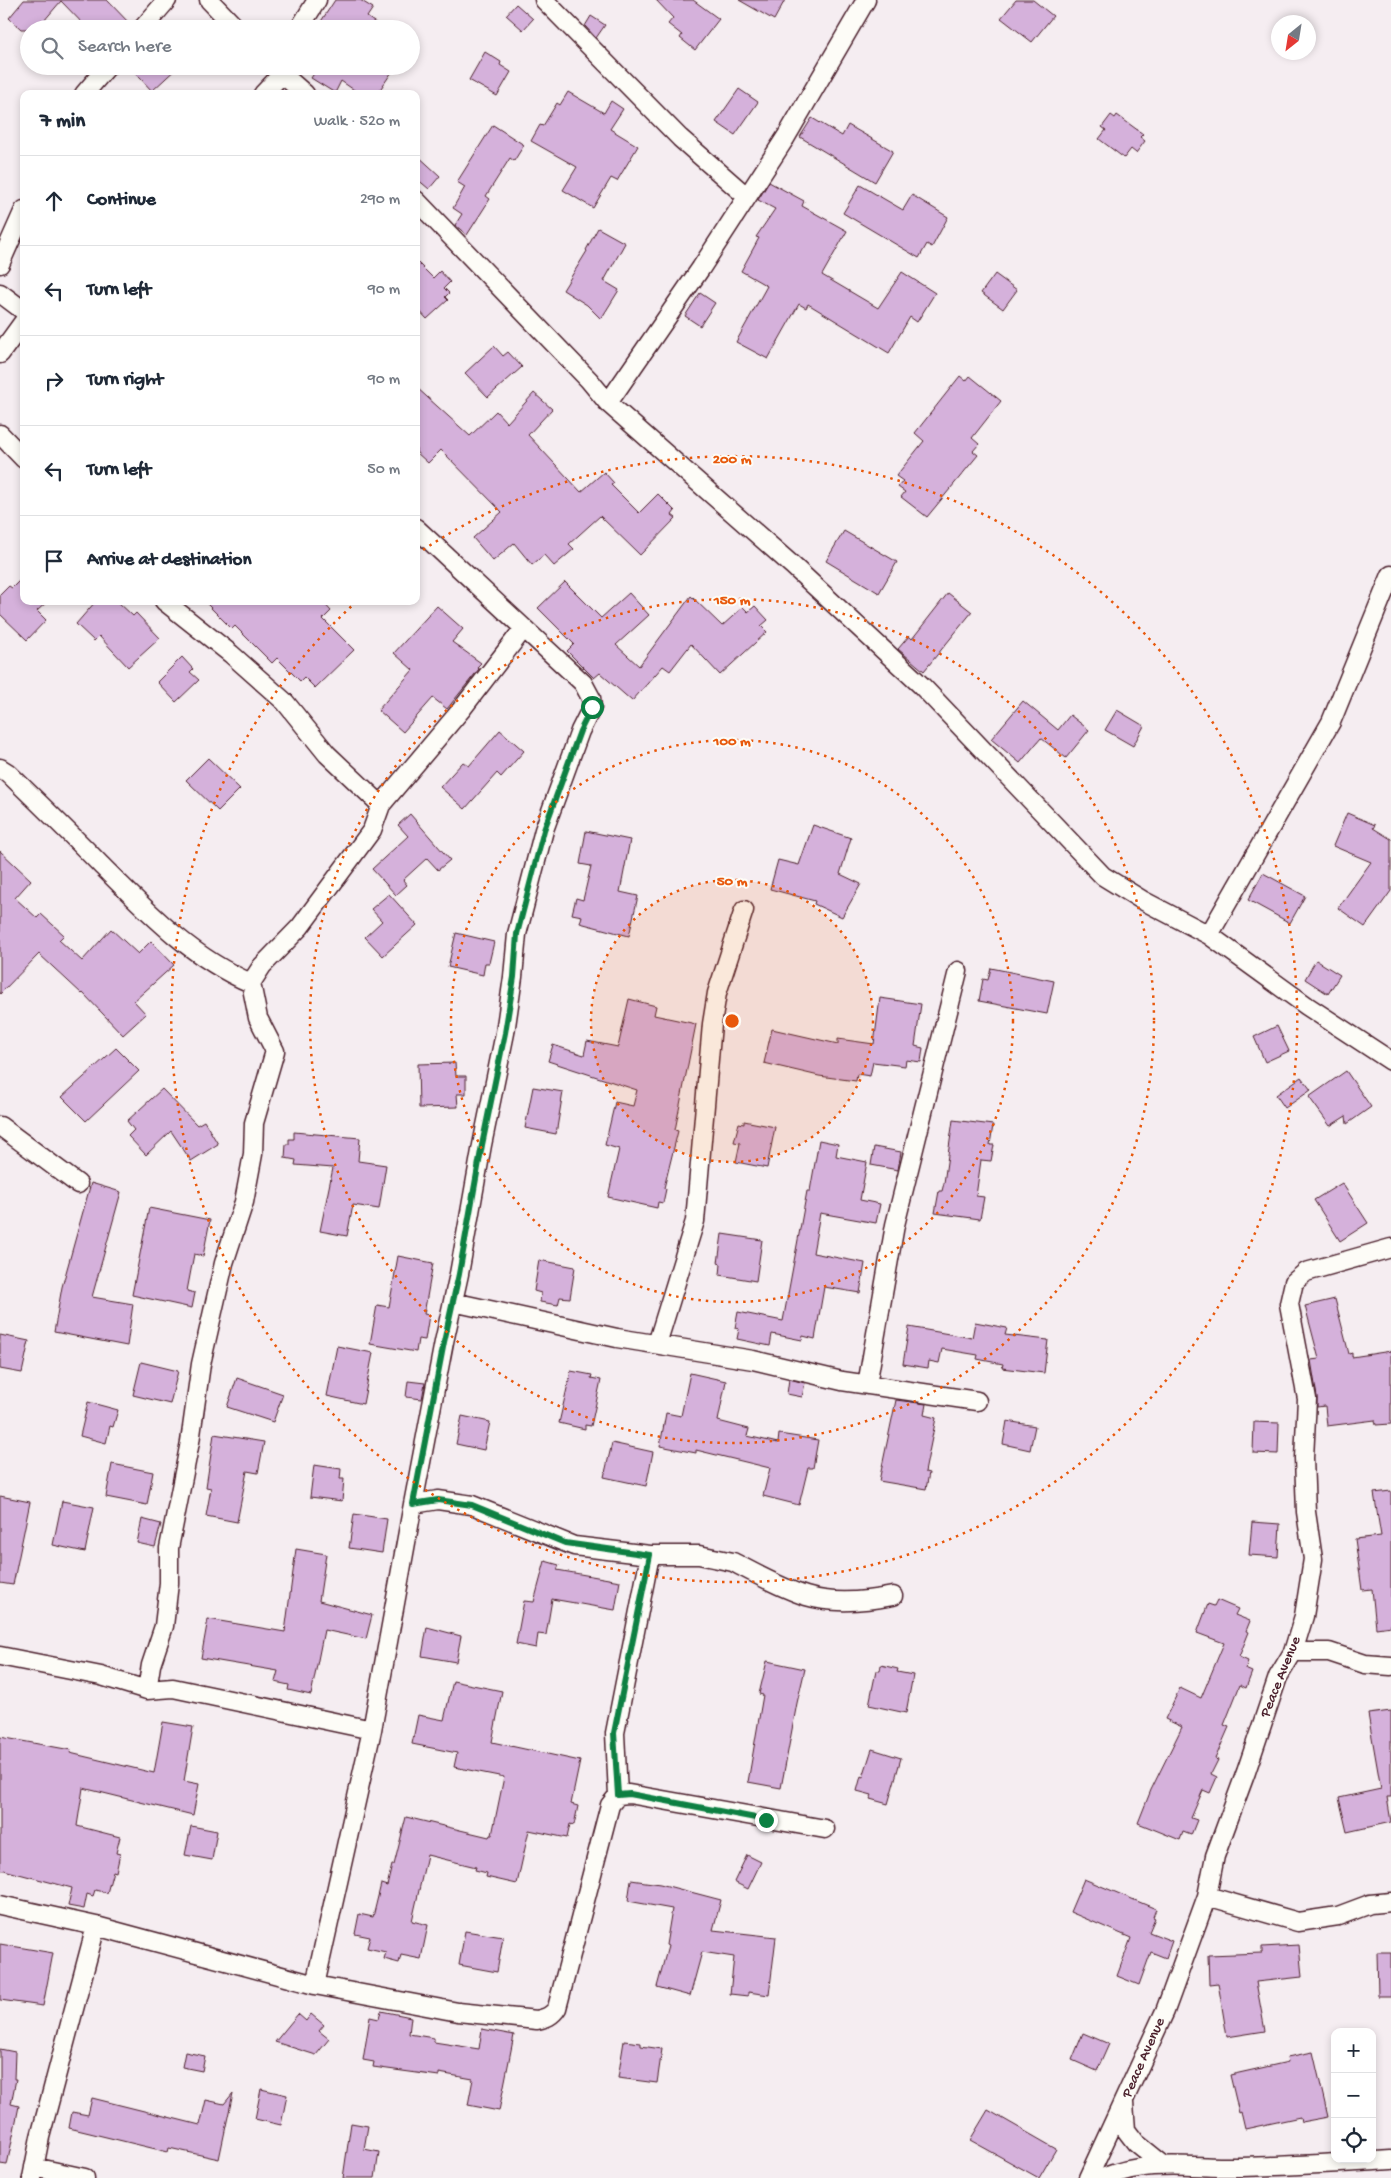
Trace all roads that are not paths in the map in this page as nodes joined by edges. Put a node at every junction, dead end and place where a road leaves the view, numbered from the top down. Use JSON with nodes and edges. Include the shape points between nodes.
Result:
{"nodes":[{"id":1,"x":167,"y":0,"type":"edge"},
{"id":2,"x":209,"y":0,"type":"edge"},
{"id":3,"x":317,"y":0,"type":"edge"},
{"id":4,"x":544,"y":0,"type":"edge"},
{"id":5,"x":859,"y":4,"type":"edge"},
{"id":6,"x":150,"y":20,"type":"edge"},
{"id":7,"x":228,"y":20,"type":"edge"},
{"id":8,"x":305,"y":20,"type":"edge"},
{"id":9,"x":100,"y":75,"type":"edge"},
{"id":10,"x":272,"y":75,"type":"edge"},
{"id":11,"x":284,"y":75,"type":"edge"},
{"id":12,"x":87,"y":90,"type":"edge"},
{"id":13,"x":265,"y":90,"type":"edge"},
{"id":14,"x":300,"y":90,"type":"edge"},
{"id":15,"x":746,"y":196,"type":"junction"},
{"id":16,"x":420,"y":204,"type":"edge"},
{"id":17,"x":20,"y":219,"type":"edge"},
{"id":18,"x":0,"y":264,"type":"edge"},
{"id":19,"x":0,"y":293,"type":"edge"},
{"id":20,"x":20,"y":308,"type":"edge"},
{"id":21,"x":20,"y":326,"type":"edge"},
{"id":22,"x":0,"y":354,"type":"edge"},
{"id":23,"x":608,"y":403,"type":"junction"},
{"id":24,"x":0,"y":434,"type":"edge"},
{"id":25,"x":20,"y":456,"type":"edge"},
{"id":26,"x":420,"y":532,"type":"edge"},
{"id":27,"x":1391,"y":574,"type":"edge"},
{"id":28,"x":169,"y":605,"type":"edge"},
{"id":29,"x":524,"y":628,"type":"junction"},
{"id":30,"x":0,"y":768,"type":"edge"},
{"id":31,"x":381,"y":805,"type":"junction"},
{"id":32,"x":744,"y":910,"type":"dead end"},
{"id":33,"x":1209,"y":935,"type":"junction"},
{"id":34,"x":958,"y":971,"type":"dead end"},
{"id":35,"x":251,"y":983,"type":"junction"},
{"id":36,"x":1389,"y":1054,"type":"edge"},
{"id":37,"x":0,"y":1126,"type":"edge"},
{"id":38,"x":78,"y":1184,"type":"dead end"},
{"id":39,"x":1391,"y":1248,"type":"edge"},
{"id":40,"x":453,"y":1302,"type":"junction"},
{"id":41,"x":657,"y":1344,"type":"junction"},
{"id":42,"x":866,"y":1385,"type":"junction"},
{"id":43,"x":977,"y":1402,"type":"dead end"},
{"id":44,"x":413,"y":1504,"type":"junction"},
{"id":45,"x":650,"y":1555,"type":"junction"},
{"id":46,"x":894,"y":1596,"type":"dead end"},
{"id":47,"x":1293,"y":1652,"type":"junction"},
{"id":48,"x":0,"y":1656,"type":"edge"},
{"id":49,"x":1391,"y":1666,"type":"edge"},
{"id":50,"x":147,"y":1690,"type":"junction"},
{"id":51,"x":372,"y":1730,"type":"junction"},
{"id":52,"x":618,"y":1795,"type":"junction"},
{"id":53,"x":825,"y":1829,"type":"dead end"},
{"id":54,"x":1207,"y":1896,"type":"junction"},
{"id":55,"x":1391,"y":1902,"type":"edge"},
{"id":56,"x":0,"y":1905,"type":"edge"},
{"id":57,"x":96,"y":1926,"type":"junction"},
{"id":58,"x":315,"y":1985,"type":"junction"},
{"id":59,"x":1124,"y":2103,"type":"junction"},
{"id":60,"x":1391,"y":2160,"type":"edge"},
{"id":61,"x":1162,"y":2164,"type":"junction"},
{"id":62,"x":33,"y":2172,"type":"edge"},
{"id":63,"x":85,"y":2178,"type":"edge"},
{"id":64,"x":1088,"y":2178,"type":"edge"},
{"id":65,"x":1102,"y":2178,"type":"edge"}],
"edges":[{"from":1,"to":6,"type":"street"},
{"from":2,"to":7,"type":"street"},
{"from":3,"to":8,"type":"street"},
{"from":4,"to":15,"type":"street","via":[[680,138]]},
{"from":5,"to":15,"type":"street","via":[[786,137]]},
{"from":9,"to":12,"type":"street"},
{"from":10,"to":13,"type":"street"},
{"from":11,"to":14,"type":"street"},
{"from":15,"to":23,"type":"street"},
{"from":16,"to":23,"type":"street"},
{"from":17,"to":18,"type":"street"},
{"from":19,"to":20,"type":"street"},
{"from":21,"to":22,"type":"street"},
{"from":23,"to":33,"type":"street","via":[[792,565],[921,685],[1103,876]]},
{"from":24,"to":25,"type":"street"},
{"from":26,"to":29,"type":"street"},
{"from":27,"to":33,"type":"street","via":[[1331,722]]},
{"from":28,"to":31,"type":"street","via":[[285,702],[328,754]]},
{"from":29,"to":31,"type":"street","via":[[461,710]]},
{"from":29,"to":40,"type":"street","via":[[583,683],[592,707],[544,830],[517,934],[505,1033]]},
{"from":30,"to":35,"type":"street","via":[[187,946],[232,975]]},
{"from":31,"to":35,"type":"street","via":[[372,830],[300,927],[262,966]]},
{"from":32,"to":41,"type":"street","via":[[717,993],[712,1024],[695,1221]]},
{"from":33,"to":36,"type":"street","via":[[1346,1032]]},
{"from":34,"to":42,"type":"street","via":[[895,1225]]},
{"from":35,"to":50,"type":"street","via":[[258,1018],[275,1051],[254,1123],[253,1154],[244,1202],[224,1263],[201,1364],[190,1442],[169,1548],[164,1626],[151,1665]]},
{"from":37,"to":38,"type":"street"},
{"from":39,"to":47,"type":"street","name":"Peace Avenue","via":[[1306,1272],[1294,1282],[1289,1304],[1307,1399],[1306,1512],[1313,1559],[1304,1616]]},
{"from":40,"to":41,"type":"street"},
{"from":40,"to":44,"type":"street"},
{"from":41,"to":42,"type":"street","via":[[753,1360]]},
{"from":42,"to":43,"type":"street"},
{"from":44,"to":45,"type":"street","via":[[438,1500],[472,1505],[565,1543]]},
{"from":44,"to":51,"type":"street"},
{"from":45,"to":46,"type":"street","via":[[699,1556],[733,1562],[807,1597],[868,1601]]},
{"from":45,"to":52,"type":"street","via":[[614,1733]]},
{"from":47,"to":49,"type":"street","via":[[1328,1652],[1365,1664]]},
{"from":47,"to":54,"type":"street","name":"Peace Avenue","via":[[1278,1677],[1215,1856]]},
{"from":48,"to":50,"type":"street","via":[[101,1676]]},
{"from":50,"to":51,"type":"street","via":[[173,1688]]},
{"from":51,"to":58,"type":"street"},
{"from":52,"to":53,"type":"street","via":[[630,1794]]},
{"from":52,"to":58,"type":"street","via":[[610,1805],[554,2014],[538,2020],[458,2012]]},
{"from":54,"to":55,"type":"street","via":[[1298,1922],[1338,1916],[1370,1904]]},
{"from":54,"to":59,"type":"street","name":"Peace Avenue","via":[[1165,2012]]},
{"from":56,"to":57,"type":"street"},
{"from":57,"to":58,"type":"street"},
{"from":57,"to":62,"type":"street"},
{"from":59,"to":61,"type":"street","via":[[1126,2130],[1136,2143]]},
{"from":59,"to":64,"type":"street","name":"Peace Avenue"},
{"from":60,"to":61,"type":"street","via":[[1224,2167]]},
{"from":61,"to":65,"type":"street","via":[[1124,2169]]},
{"from":62,"to":63,"type":"street"}]}
